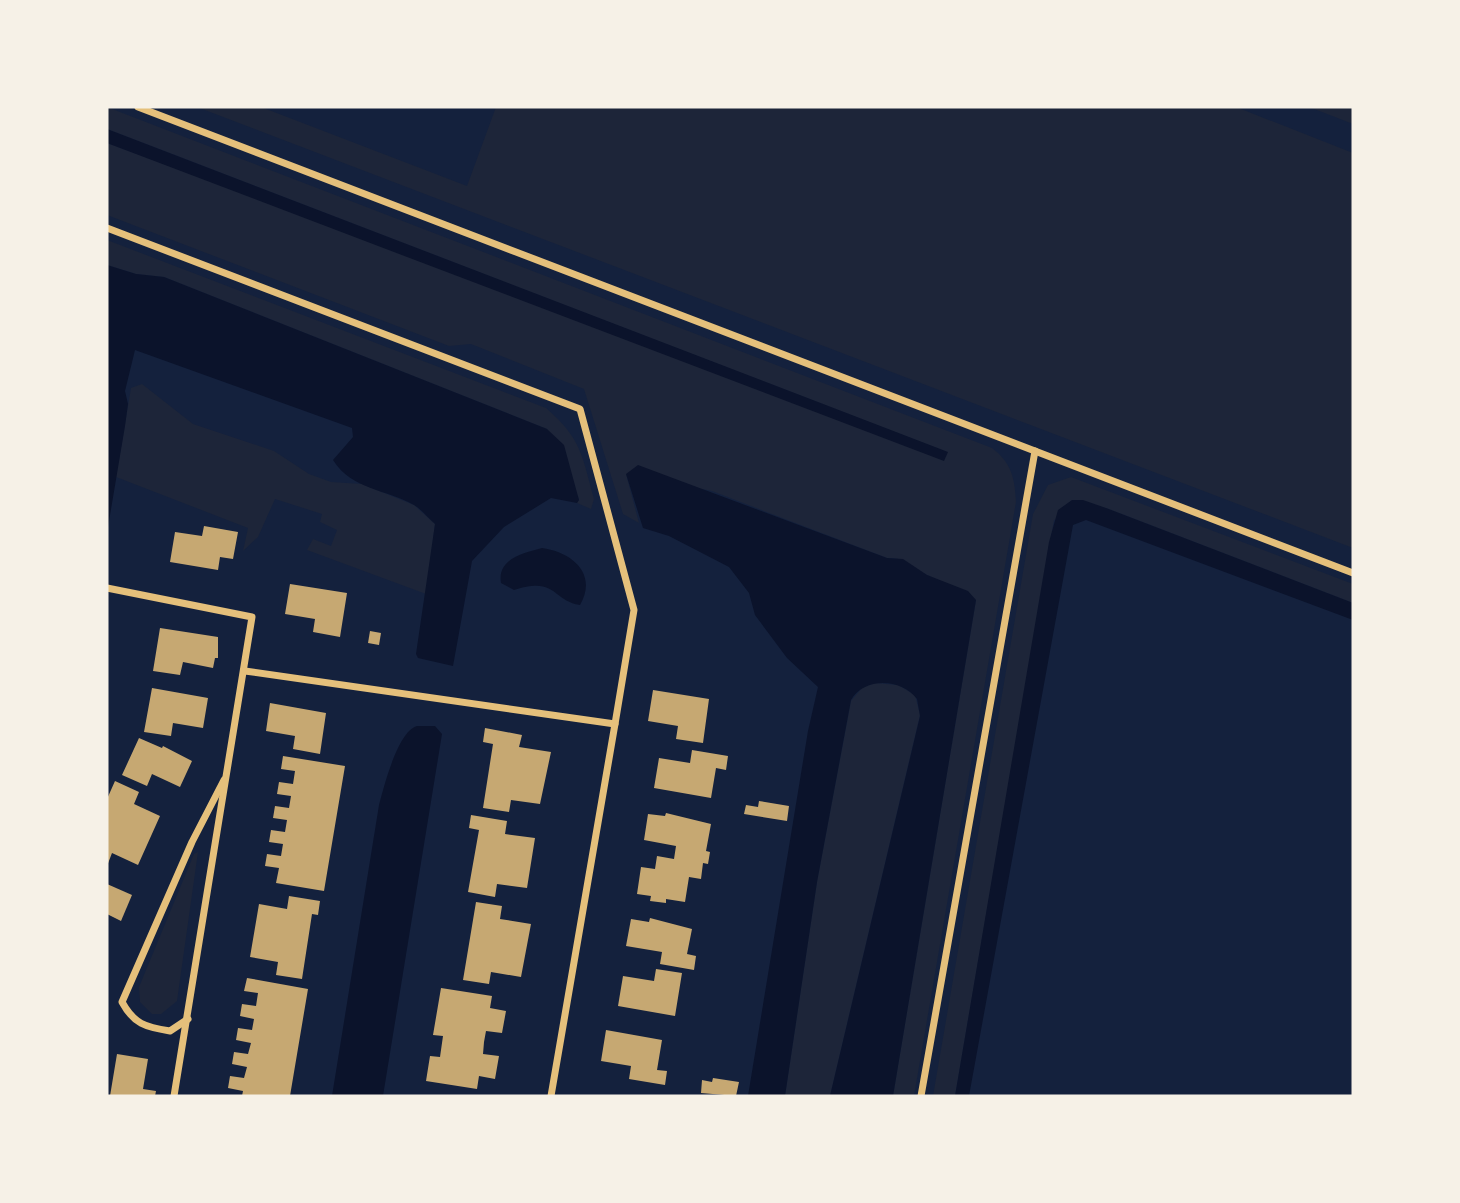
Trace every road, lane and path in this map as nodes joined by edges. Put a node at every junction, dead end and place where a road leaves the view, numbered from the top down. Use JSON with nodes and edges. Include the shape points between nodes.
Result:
{"nodes":[{"id":1,"x":138,"y":107,"type":"edge"},
{"id":2,"x":107,"y":228,"type":"edge"},
{"id":3,"x":1035,"y":451,"type":"junction"},
{"id":4,"x":1353,"y":573,"type":"edge"},
{"id":5,"x":107,"y":588,"type":"edge"},
{"id":6,"x":245,"y":671,"type":"junction"},
{"id":7,"x":615,"y":724,"type":"junction"},
{"id":8,"x":228,"y":773,"type":"junction"},
{"id":9,"x":188,"y":1019,"type":"junction"},
{"id":10,"x":174,"y":1096,"type":"edge"},
{"id":11,"x":552,"y":1096,"type":"edge"},
{"id":12,"x":921,"y":1096,"type":"edge"}],
"edges":[{"from":1,"to":3,"type":"street"},
{"from":2,"to":7,"type":"street","via":[[580,409],[634,610]]},
{"from":3,"to":4,"type":"street"},
{"from":3,"to":12,"type":"street"},
{"from":5,"to":6,"type":"street","via":[[252,617]]},
{"from":6,"to":7,"type":"street"},
{"from":6,"to":8,"type":"street"},
{"from":7,"to":11,"type":"street"},
{"from":8,"to":9,"type":"street"},
{"from":8,"to":9,"type":"street","via":[[192,842],[122,1002],[131,1017],[151,1028],[170,1031]]},
{"from":9,"to":10,"type":"street"}]}
